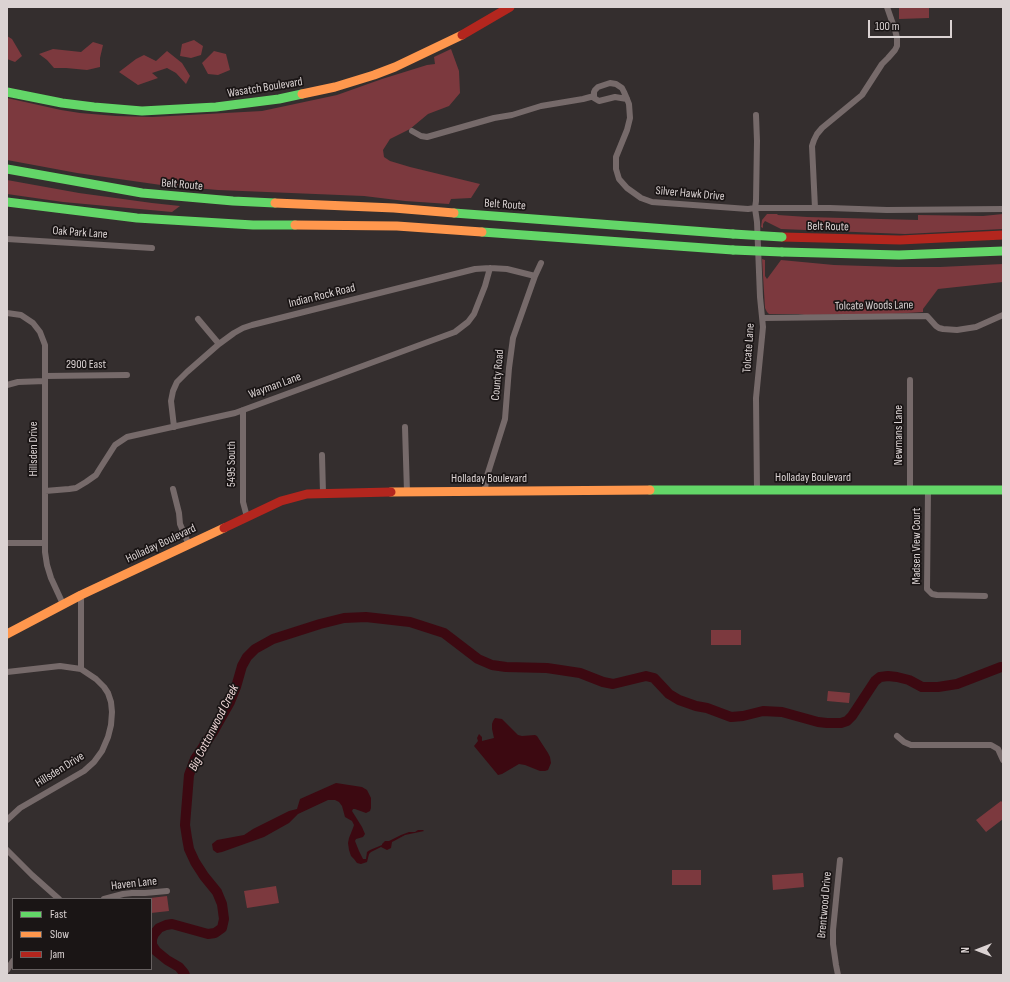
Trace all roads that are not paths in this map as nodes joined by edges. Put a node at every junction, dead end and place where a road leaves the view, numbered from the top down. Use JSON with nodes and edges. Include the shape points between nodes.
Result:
{"nodes":[{"id":1,"x":510,"y":7,"type":"edge"},
{"id":2,"x":887,"y":7,"type":"edge"},
{"id":3,"x":7,"y":92,"type":"edge"},
{"id":4,"x":594,"y":96,"type":"junction"},
{"id":5,"x":627,"y":100,"type":"junction"},
{"id":6,"x":756,"y":115,"type":"dead end"},
{"id":7,"x":412,"y":131,"type":"dead end"},
{"id":8,"x":7,"y":170,"type":"edge"},
{"id":9,"x":7,"y":202,"type":"edge"},
{"id":10,"x":755,"y":208,"type":"junction"},
{"id":11,"x":815,"y":208,"type":"junction"},
{"id":12,"x":1003,"y":209,"type":"edge"},
{"id":13,"x":1003,"y":235,"type":"edge"},
{"id":14,"x":7,"y":239,"type":"edge"},
{"id":15,"x":152,"y":248,"type":"dead end"},
{"id":16,"x":1003,"y":251,"type":"edge"},
{"id":17,"x":541,"y":263,"type":"dead end"},
{"id":18,"x":490,"y":268,"type":"junction"},
{"id":19,"x":535,"y":276,"type":"junction"},
{"id":20,"x":7,"y":313,"type":"edge"},
{"id":21,"x":1003,"y":315,"type":"edge"},
{"id":22,"x":763,"y":318,"type":"junction"},
{"id":23,"x":198,"y":319,"type":"dead end"},
{"id":24,"x":219,"y":344,"type":"junction"},
{"id":25,"x":127,"y":375,"type":"dead end"},
{"id":26,"x":45,"y":378,"type":"junction"},
{"id":27,"x":910,"y":380,"type":"dead end"},
{"id":28,"x":7,"y":385,"type":"edge"},
{"id":29,"x":243,"y":410,"type":"junction"},
{"id":30,"x":174,"y":427,"type":"junction"},
{"id":31,"x":405,"y":427,"type":"dead end"},
{"id":32,"x":322,"y":455,"type":"dead end"},
{"id":33,"x":173,"y":489,"type":"dead end"},
{"id":34,"x":757,"y":490,"type":"junction"},
{"id":35,"x":928,"y":490,"type":"junction"},
{"id":36,"x":1003,"y":490,"type":"edge"},
{"id":37,"x":45,"y":491,"type":"junction"},
{"id":38,"x":485,"y":491,"type":"junction"},
{"id":39,"x":910,"y":491,"type":"junction"},
{"id":40,"x":408,"y":492,"type":"junction"},
{"id":41,"x":323,"y":494,"type":"junction"},
{"id":42,"x":247,"y":517,"type":"junction"},
{"id":43,"x":7,"y":543,"type":"edge"},
{"id":44,"x":45,"y":543,"type":"junction"},
{"id":45,"x":189,"y":545,"type":"junction"},
{"id":46,"x":81,"y":595,"type":"junction"},
{"id":47,"x":985,"y":596,"type":"dead end"},
{"id":48,"x":63,"y":604,"type":"junction"},
{"id":49,"x":7,"y":634,"type":"edge"},
{"id":50,"x":81,"y":669,"type":"junction"},
{"id":51,"x":7,"y":672,"type":"edge"},
{"id":52,"x":897,"y":736,"type":"dead end"},
{"id":53,"x":1003,"y":760,"type":"edge"},
{"id":54,"x":7,"y":820,"type":"edge"},
{"id":55,"x":7,"y":850,"type":"edge"},
{"id":56,"x":840,"y":860,"type":"dead end"},
{"id":57,"x":167,"y":892,"type":"dead end"},
{"id":58,"x":58,"y":898,"type":"edge"},
{"id":59,"x":108,"y":898,"type":"edge"},
{"id":60,"x":838,"y":975,"type":"edge"}],
"edges":[{"from":1,"to":3,"type":"main road","name":"Wasatch Boulevard","via":[[456,39],[395,67],[335,86],[279,99],[216,107],[137,110],[62,103]]},
{"from":2,"to":11,"type":"street","via":[[896,34],[895,50],[882,64],[862,95],[822,128],[814,140],[812,146]]},
{"from":4,"to":5,"type":"street","via":[[595,100],[599,101],[615,98]]},
{"from":4,"to":5,"type":"street","name":"Silver Hawk Drive","via":[[594,91],[598,87],[614,83],[622,88]]},
{"from":4,"to":7,"type":"street","via":[[541,106],[427,137]]},
{"from":5,"to":10,"type":"street","name":"Silver Hawk Drive","via":[[630,108],[629,122],[617,153],[616,165],[617,174],[631,192],[646,201],[657,203]]},
{"from":6,"to":10,"type":"street","name":"Tolcate Lane"},
{"from":8,"to":13,"type":"main road","name":"Belt Route","bridge":true,"via":[[142,193],[233,201],[394,208],[733,234],[900,240]]},
{"from":9,"to":16,"type":"main road","bridge":true,"via":[[137,218],[253,224],[397,226],[733,250],[899,255]]},
{"from":10,"to":11,"type":"street"},
{"from":10,"to":22,"type":"street","name":"Tolcate Lane"},
{"from":11,"to":12,"type":"street"},
{"from":14,"to":15,"type":"street","name":"Oak Park Lane"},
{"from":17,"to":19,"type":"street","name":"County Road"},
{"from":18,"to":19,"type":"street","name":"Indian Rock Road"},
{"from":18,"to":24,"type":"street","name":"Indian Rock Road","via":[[475,269],[252,325],[238,330]]},
{"from":18,"to":29,"type":"street","name":"Wayman Lane","via":[[474,314],[455,332]]},
{"from":19,"to":38,"type":"street","name":"County Road","via":[[513,338],[506,419],[486,479]]},
{"from":20,"to":26,"type":"street","name":"Hillsden Drive","via":[[25,317],[40,332],[45,345]]},
{"from":21,"to":22,"type":"street","name":"Tolcate Woods Lane","via":[[971,328],[949,330],[936,326],[927,316]]},
{"from":22,"to":34,"type":"street","name":"Tolcate Lane","via":[[756,398]]},
{"from":23,"to":24,"type":"street"},
{"from":24,"to":30,"type":"street","name":"Indian Rock Road","via":[[180,378],[175,386],[171,401]]},
{"from":25,"to":26,"type":"street","name":"2900 East"},
{"from":26,"to":28,"type":"street","name":"2900 East"},
{"from":26,"to":37,"type":"street","name":"Hillsden Drive"},
{"from":27,"to":39,"type":"street","name":"Newmans Lane"},
{"from":29,"to":30,"type":"street","name":"Wayman Lane"},
{"from":29,"to":42,"type":"street","name":"5495 South","via":[[243,502]]},
{"from":30,"to":37,"type":"street","name":"Wayman Lane","via":[[127,437],[115,445],[91,479],[69,489]]},
{"from":31,"to":40,"type":"street"},
{"from":32,"to":41,"type":"street"},
{"from":33,"to":45,"type":"street","via":[[180,524]]},
{"from":34,"to":38,"type":"main road","name":"Holladay Boulevard"},
{"from":34,"to":39,"type":"main road","name":"Holladay Boulevard"},
{"from":35,"to":36,"type":"main road","name":"Holladay Boulevard"},
{"from":35,"to":39,"type":"main road","name":"Holladay Boulevard"},
{"from":35,"to":47,"type":"street","name":"Madsen View Court","via":[[927,590],[937,595]]},
{"from":37,"to":44,"type":"street","name":"Hillsden Drive"},
{"from":38,"to":40,"type":"main road","name":"Holladay Boulevard"},
{"from":40,"to":41,"type":"main road","name":"Holladay Boulevard"},
{"from":41,"to":42,"type":"main road","name":"Holladay Boulevard","via":[[294,497]]},
{"from":42,"to":45,"type":"main road","name":"Holladay Boulevard"},
{"from":43,"to":44,"type":"street"},
{"from":44,"to":48,"type":"street","name":"Hillsden Drive","via":[[49,572]]},
{"from":45,"to":46,"type":"main road","name":"Holladay Boulevard"},
{"from":46,"to":48,"type":"main road","name":"Holladay Boulevard"},
{"from":46,"to":50,"type":"street"},
{"from":48,"to":49,"type":"main road","name":"Holladay Boulevard"},
{"from":50,"to":51,"type":"street","name":"Hillsden Drive","via":[[60,666]]},
{"from":50,"to":54,"type":"street","name":"Hillsden Drive","via":[[104,687],[111,702],[111,726],[102,751],[84,771],[20,808]]},
{"from":52,"to":53,"type":"street","via":[[911,745],[991,745],[998,749]]},
{"from":55,"to":58,"type":"street"},
{"from":56,"to":60,"type":"street","name":"Brentwood Drive","via":[[833,930]]},
{"from":57,"to":59,"type":"street","name":"Haven Lane","via":[[132,893]]}]}
